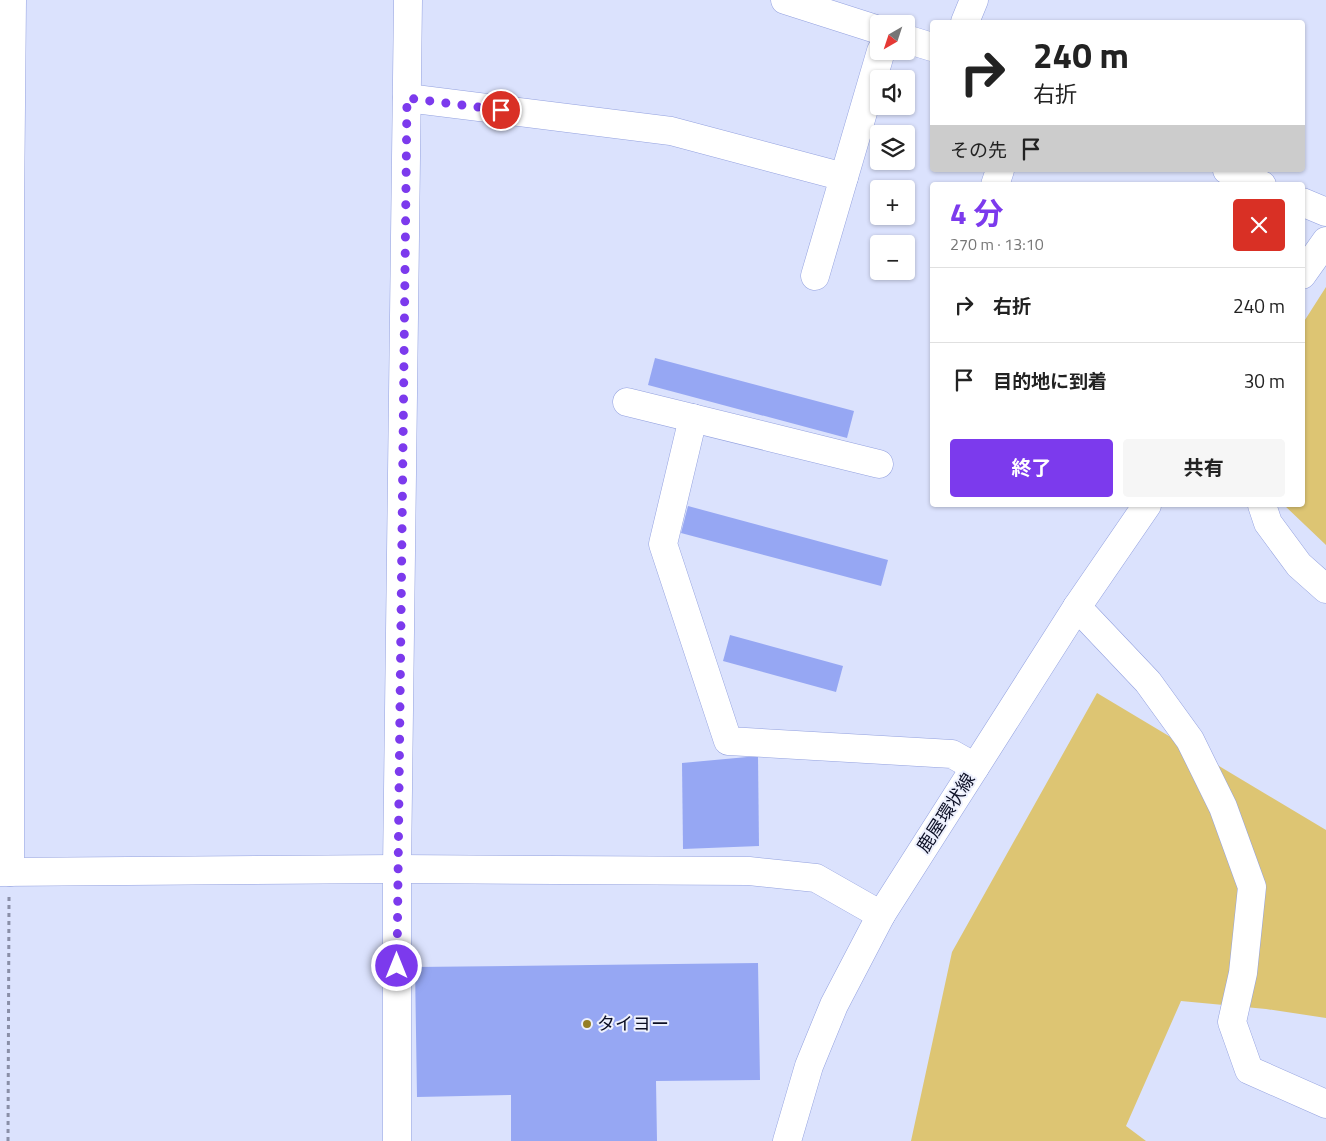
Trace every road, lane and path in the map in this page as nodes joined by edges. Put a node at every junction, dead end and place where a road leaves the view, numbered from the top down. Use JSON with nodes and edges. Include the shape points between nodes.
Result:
{"nodes":[{"id":1,"x":12,"y":0,"type":"edge"},
{"id":2,"x":408,"y":0,"type":"edge"},
{"id":3,"x":785,"y":0,"type":"edge"},
{"id":4,"x":974,"y":0,"type":"edge"},
{"id":5,"x":966,"y":20,"type":"edge"},
{"id":6,"x":870,"y":27,"type":"edge"},
{"id":7,"x":915,"y":42,"type":"edge"},
{"id":8,"x":930,"y":46,"type":"edge"},
{"id":9,"x":878,"y":60,"type":"edge"},
{"id":10,"x":407,"y":98,"type":"junction"},
{"id":11,"x":1232,"y":172,"type":"edge"},
{"id":12,"x":844,"y":176,"type":"junction"},
{"id":13,"x":1255,"y":182,"type":"edge"},
{"id":14,"x":1305,"y":203,"type":"edge"},
{"id":15,"x":5,"y":211,"type":"edge"},
{"id":16,"x":1326,"y":212,"type":"edge"},
{"id":17,"x":1326,"y":241,"type":"edge"},
{"id":18,"x":1305,"y":272,"type":"edge"},
{"id":19,"x":815,"y":276,"type":"dead end"},
{"id":20,"x":627,"y":402,"type":"dead end"},
{"id":21,"x":693,"y":418,"type":"junction"},
{"id":22,"x":879,"y":464,"type":"dead end"},
{"id":23,"x":1146,"y":507,"type":"edge"},
{"id":24,"x":1263,"y":507,"type":"edge"},
{"id":25,"x":1326,"y":589,"type":"edge"},
{"id":26,"x":1077,"y":607,"type":"junction"},
{"id":27,"x":975,"y":768,"type":"junction"},
{"id":28,"x":398,"y":868,"type":"junction"},
{"id":29,"x":5,"y":872,"type":"edge"},
{"id":30,"x":881,"y":915,"type":"junction"},
{"id":31,"x":1326,"y":1104,"type":"edge"},
{"id":32,"x":8,"y":1141,"type":"edge"},
{"id":33,"x":397,"y":1141,"type":"edge"},
{"id":34,"x":787,"y":1141,"type":"edge"}],
"edges":[{"from":1,"to":15,"type":"street"},
{"from":2,"to":10,"type":"street"},
{"from":3,"to":6,"type":"street"},
{"from":4,"to":5,"type":"street"},
{"from":7,"to":8,"type":"street"},
{"from":9,"to":12,"type":"street"},
{"from":10,"to":12,"type":"street","via":[[671,132]]},
{"from":10,"to":28,"type":"street"},
{"from":11,"to":13,"type":"street"},
{"from":12,"to":19,"type":"street"},
{"from":14,"to":16,"type":"street"},
{"from":15,"to":29,"type":"street"},
{"from":17,"to":18,"type":"street"},
{"from":20,"to":21,"type":"street"},
{"from":21,"to":22,"type":"street"},
{"from":21,"to":27,"type":"street","via":[[663,544],[728,742],[952,754]]},
{"from":23,"to":26,"type":"street","name":"鹿屋環状線"},
{"from":24,"to":25,"type":"street","via":[[1268,523],[1299,565]]},
{"from":26,"to":27,"type":"street","name":"鹿屋環状線"},
{"from":26,"to":31,"type":"street","via":[[1148,682],[1190,740],[1223,808],[1252,887],[1242,973],[1232,1022],[1249,1070]]},
{"from":27,"to":30,"type":"street","name":"鹿屋環状線"},
{"from":28,"to":29,"type":"street"},
{"from":28,"to":30,"type":"street","via":[[750,871],[816,878]]},
{"from":28,"to":33,"type":"street"},
{"from":29,"to":32,"type":"path"},
{"from":30,"to":34,"type":"street","name":"鹿屋環状線","via":[[834,1005],[809,1066]]}]}
